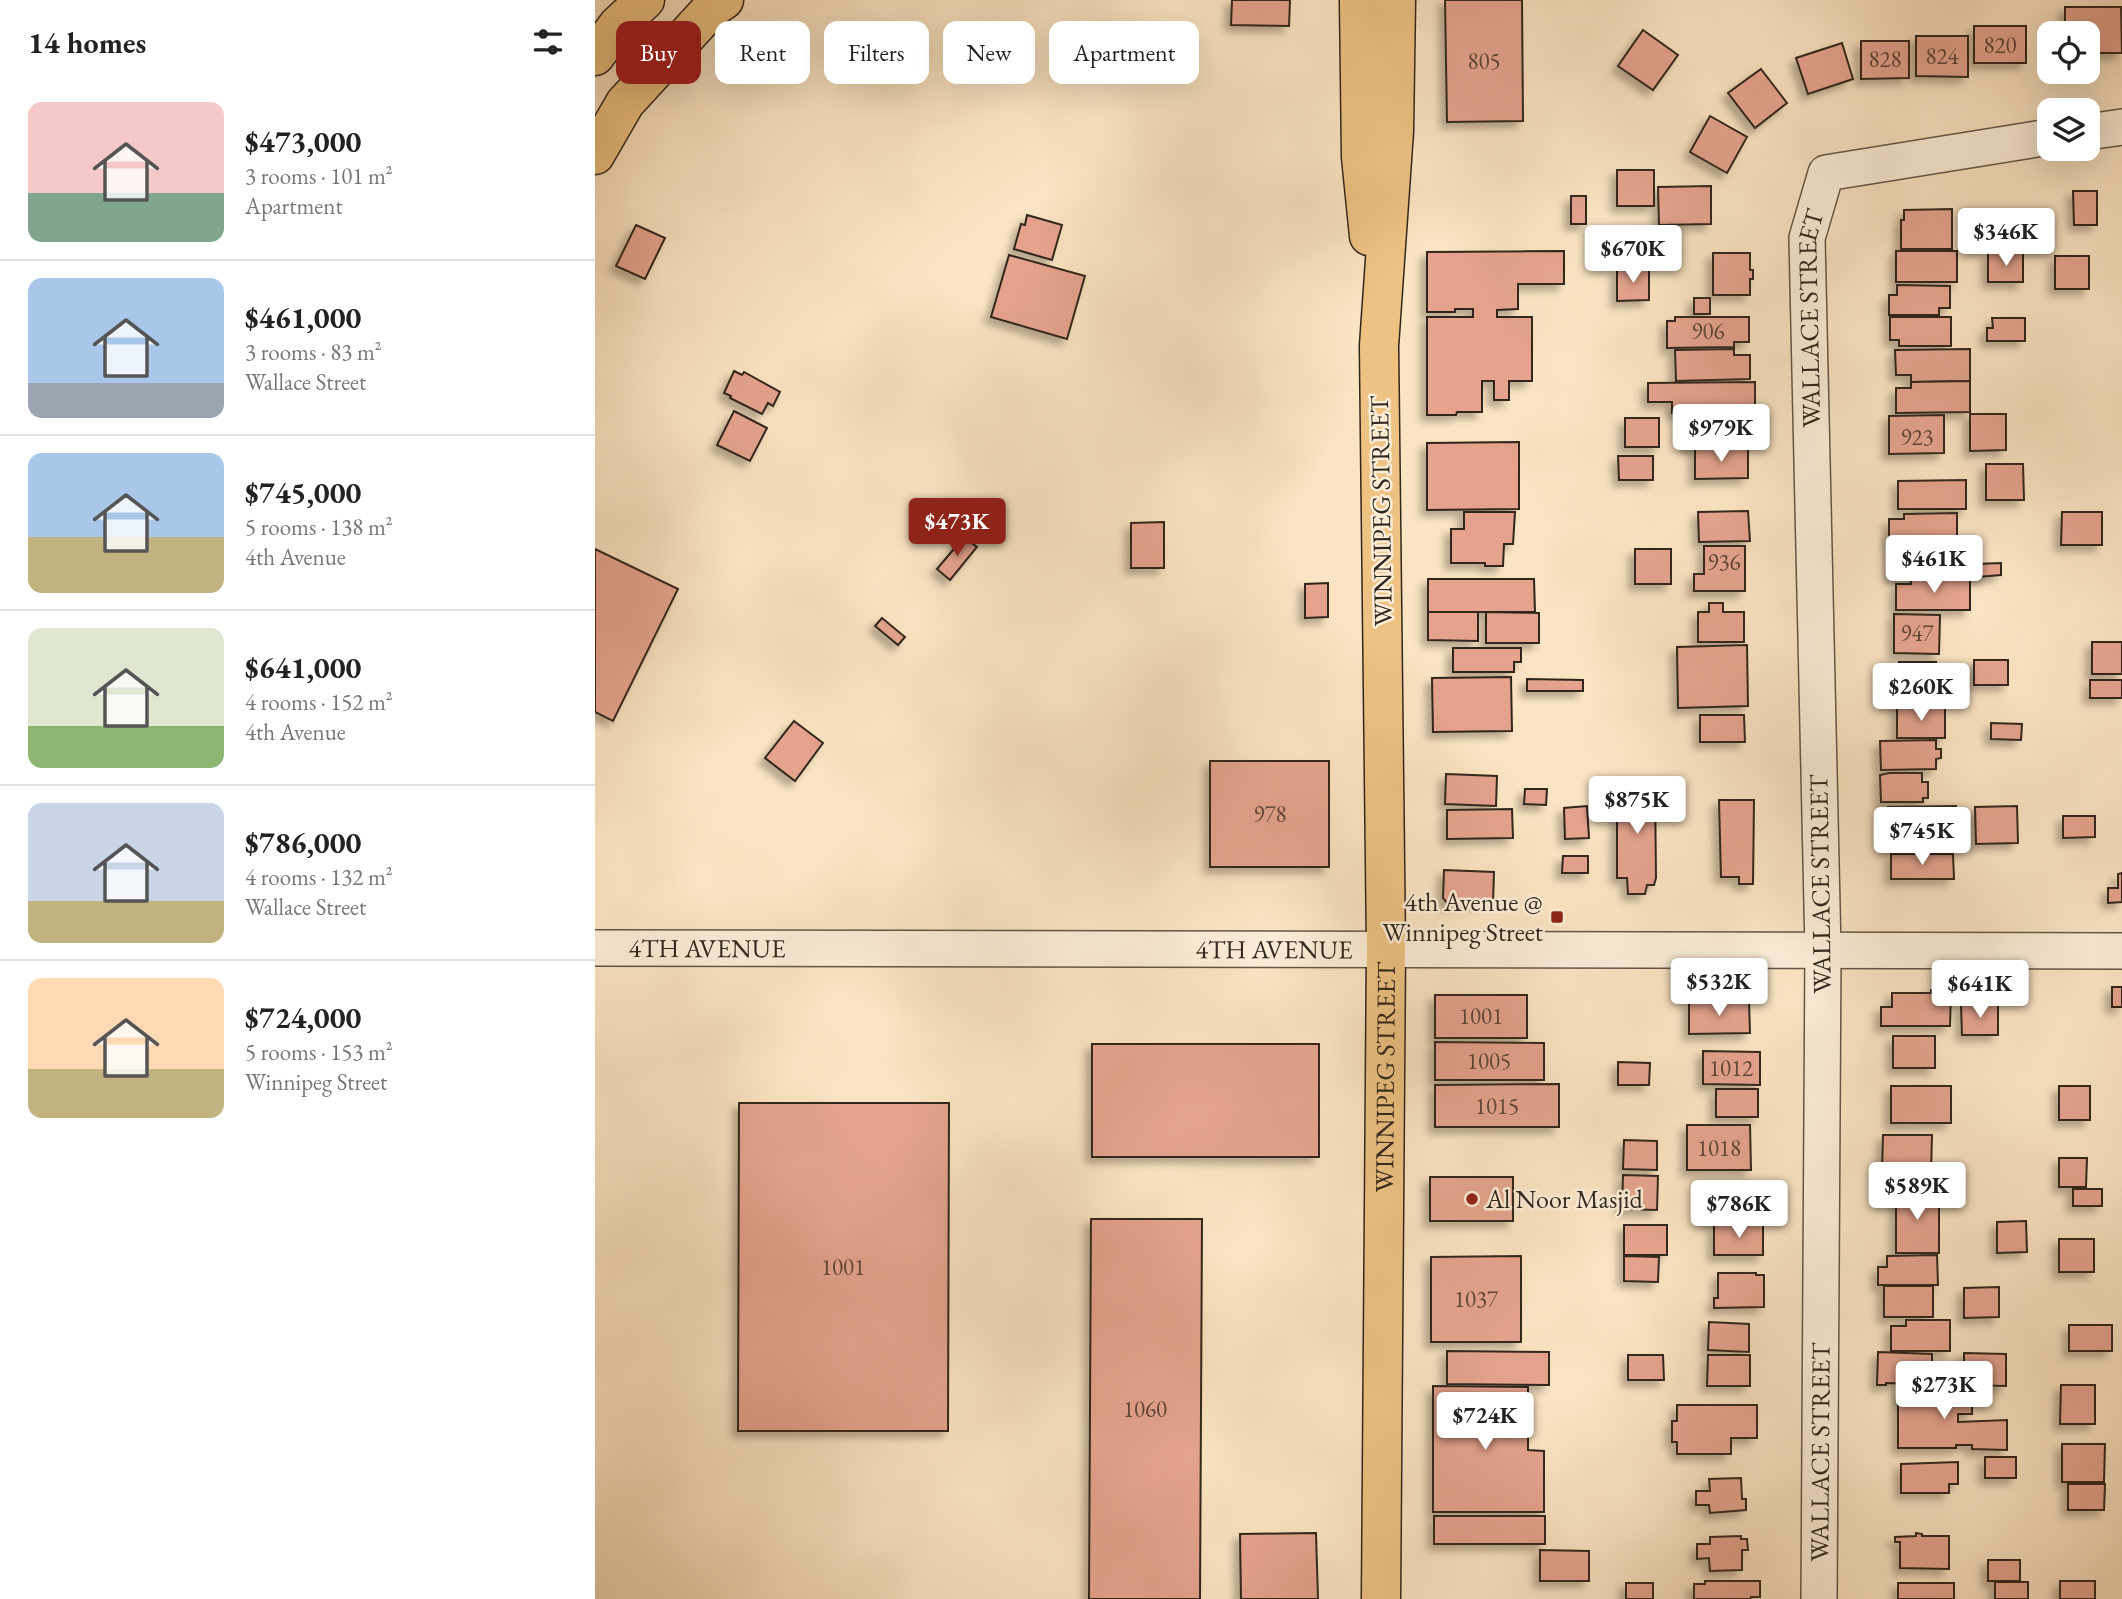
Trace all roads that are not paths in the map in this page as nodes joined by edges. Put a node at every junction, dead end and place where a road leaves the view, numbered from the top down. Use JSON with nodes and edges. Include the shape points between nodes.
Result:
{"nodes":[{"id":1,"x":645,"y":0,"type":"edge"},
{"id":2,"x":724,"y":0,"type":"edge"},
{"id":3,"x":1359,"y":0,"type":"edge"},
{"id":4,"x":1396,"y":0,"type":"edge"},
{"id":5,"x":595,"y":56,"type":"edge"},
{"id":6,"x":2122,"y":127,"type":"edge"},
{"id":7,"x":2100,"y":130,"type":"edge"},
{"id":8,"x":2037,"y":140,"type":"edge"},
{"id":9,"x":595,"y":155,"type":"edge"},
{"id":10,"x":1379,"y":346,"type":"junction"},
{"id":11,"x":595,"y":948,"type":"edge"},
{"id":12,"x":1386,"y":948,"type":"junction"},
{"id":13,"x":1823,"y":950,"type":"junction"},
{"id":14,"x":2122,"y":951,"type":"edge"},
{"id":15,"x":1381,"y":1599,"type":"edge"},
{"id":16,"x":1819,"y":1599,"type":"edge"}],
"edges":[{"from":1,"to":5,"type":"main road","via":[[618,24]]},
{"from":2,"to":9,"type":"main road","via":[[625,103]]},
{"from":3,"to":10,"type":"main road","name":"WINNIPEG STREET","via":[[1361,156]]},
{"from":4,"to":10,"type":"main road","name":"WINNIPEG STREET","via":[[1394,131]]},
{"from":6,"to":7,"type":"street"},
{"from":8,"to":13,"type":"street","name":"WALLACE STREET","via":[[1826,173],[1807,238]]},
{"from":10,"to":12,"type":"main road","name":"WINNIPEG STREET"},
{"from":11,"to":12,"type":"street","name":"4TH AVENUE"},
{"from":12,"to":13,"type":"street","name":"4TH AVENUE"},
{"from":12,"to":15,"type":"main road","name":"WINNIPEG STREET"},
{"from":13,"to":14,"type":"street","name":"4TH AVENUE"},
{"from":13,"to":16,"type":"street","name":"WALLACE STREET"}]}
